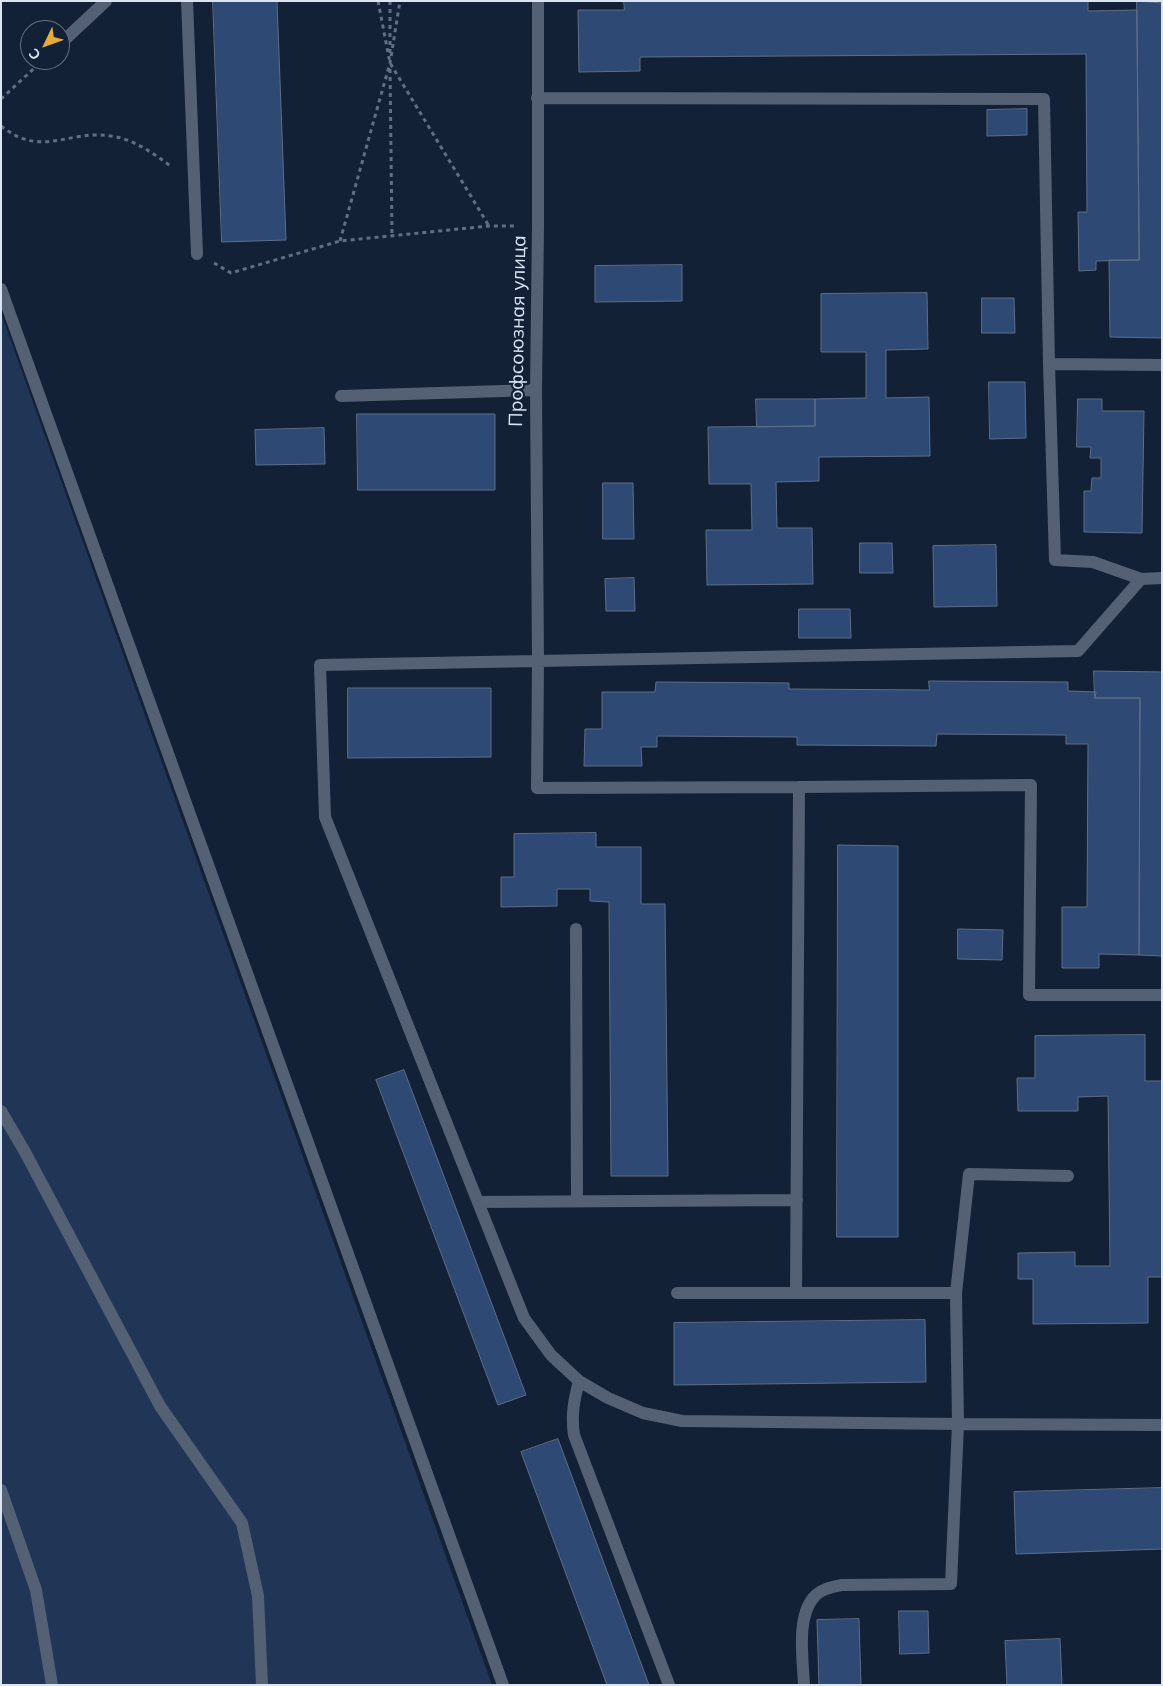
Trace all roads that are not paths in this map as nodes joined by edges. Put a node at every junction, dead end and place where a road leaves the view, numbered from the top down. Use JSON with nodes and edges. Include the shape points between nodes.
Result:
{"nodes":[{"id":1,"x":106,"y":1,"type":"edge"},
{"id":2,"x":187,"y":1,"type":"edge"},
{"id":3,"x":538,"y":1,"type":"edge"},
{"id":4,"x":70,"y":35,"type":"edge"},
{"id":5,"x":537,"y":98,"type":"junction"},
{"id":6,"x":197,"y":254,"type":"road end"},
{"id":7,"x":1,"y":290,"type":"edge"},
{"id":8,"x":1049,"y":364,"type":"junction"},
{"id":9,"x":1162,"y":365,"type":"edge"},
{"id":10,"x":536,"y":390,"type":"junction"},
{"id":11,"x":341,"y":396,"type":"dead end"},
{"id":12,"x":1162,"y":578,"type":"edge"},
{"id":13,"x":1141,"y":579,"type":"junction"},
{"id":14,"x":538,"y":661,"type":"junction"},
{"id":15,"x":799,"y":787,"type":"junction"},
{"id":16,"x":576,"y":929,"type":"dead end"},
{"id":17,"x":1162,"y":996,"type":"edge"},
{"id":18,"x":1,"y":1111,"type":"edge"},
{"id":19,"x":1068,"y":1176,"type":"dead end"},
{"id":20,"x":796,"y":1200,"type":"junction"},
{"id":21,"x":478,"y":1202,"type":"junction"},
{"id":22,"x":577,"y":1202,"type":"junction"},
{"id":23,"x":677,"y":1293,"type":"dead end"},
{"id":24,"x":796,"y":1293,"type":"junction"},
{"id":25,"x":956,"y":1293,"type":"junction"},
{"id":26,"x":578,"y":1381,"type":"junction"},
{"id":27,"x":958,"y":1424,"type":"junction"},
{"id":28,"x":1162,"y":1425,"type":"edge"},
{"id":29,"x":1,"y":1490,"type":"edge"},
{"id":30,"x":52,"y":1685,"type":"edge"},
{"id":31,"x":262,"y":1685,"type":"edge"},
{"id":32,"x":502,"y":1685,"type":"edge"},
{"id":33,"x":669,"y":1685,"type":"edge"},
{"id":34,"x":804,"y":1685,"type":"edge"}],
"edges":[{"from":1,"to":4,"type":"street"},
{"from":2,"to":6,"type":"street"},
{"from":3,"to":5,"type":"street","name":"Профсоюзная улица"},
{"from":5,"to":8,"type":"street","via":[[1044,99]]},
{"from":5,"to":10,"type":"street","name":"Профсоюзная улица"},
{"from":7,"to":32,"type":"street"},
{"from":8,"to":9,"type":"street"},
{"from":8,"to":13,"type":"street","via":[[1055,560],[1094,562]]},
{"from":10,"to":11,"type":"street"},
{"from":10,"to":14,"type":"street","name":"Профсоюзная улица"},
{"from":12,"to":13,"type":"street"},
{"from":13,"to":14,"type":"street","via":[[1078,651]]},
{"from":14,"to":15,"type":"street","name":"Профсоюзная улица","via":[[537,788]]},
{"from":14,"to":21,"type":"street","via":[[320,665],[325,816]]},
{"from":15,"to":17,"type":"street","via":[[1031,785],[1029,996]]},
{"from":15,"to":20,"type":"street"},
{"from":16,"to":22,"type":"street"},
{"from":18,"to":31,"type":"street","via":[[160,1406],[242,1523],[258,1596]]},
{"from":19,"to":25,"type":"street","via":[[969,1174]]},
{"from":20,"to":22,"type":"street"},
{"from":20,"to":24,"type":"street"},
{"from":21,"to":22,"type":"street"},
{"from":21,"to":26,"type":"street","via":[[524,1318],[551,1355]]},
{"from":23,"to":24,"type":"street"},
{"from":24,"to":25,"type":"street"},
{"from":25,"to":27,"type":"street"},
{"from":26,"to":27,"type":"street","via":[[643,1413],[682,1421]]},
{"from":26,"to":33,"type":"street","via":[[572,1406],[574,1435]]},
{"from":27,"to":28,"type":"street"},
{"from":27,"to":34,"type":"street","via":[[951,1584],[842,1585],[814,1597],[805,1614],[802,1630]]},
{"from":29,"to":30,"type":"street","via":[[36,1590]]}]}
